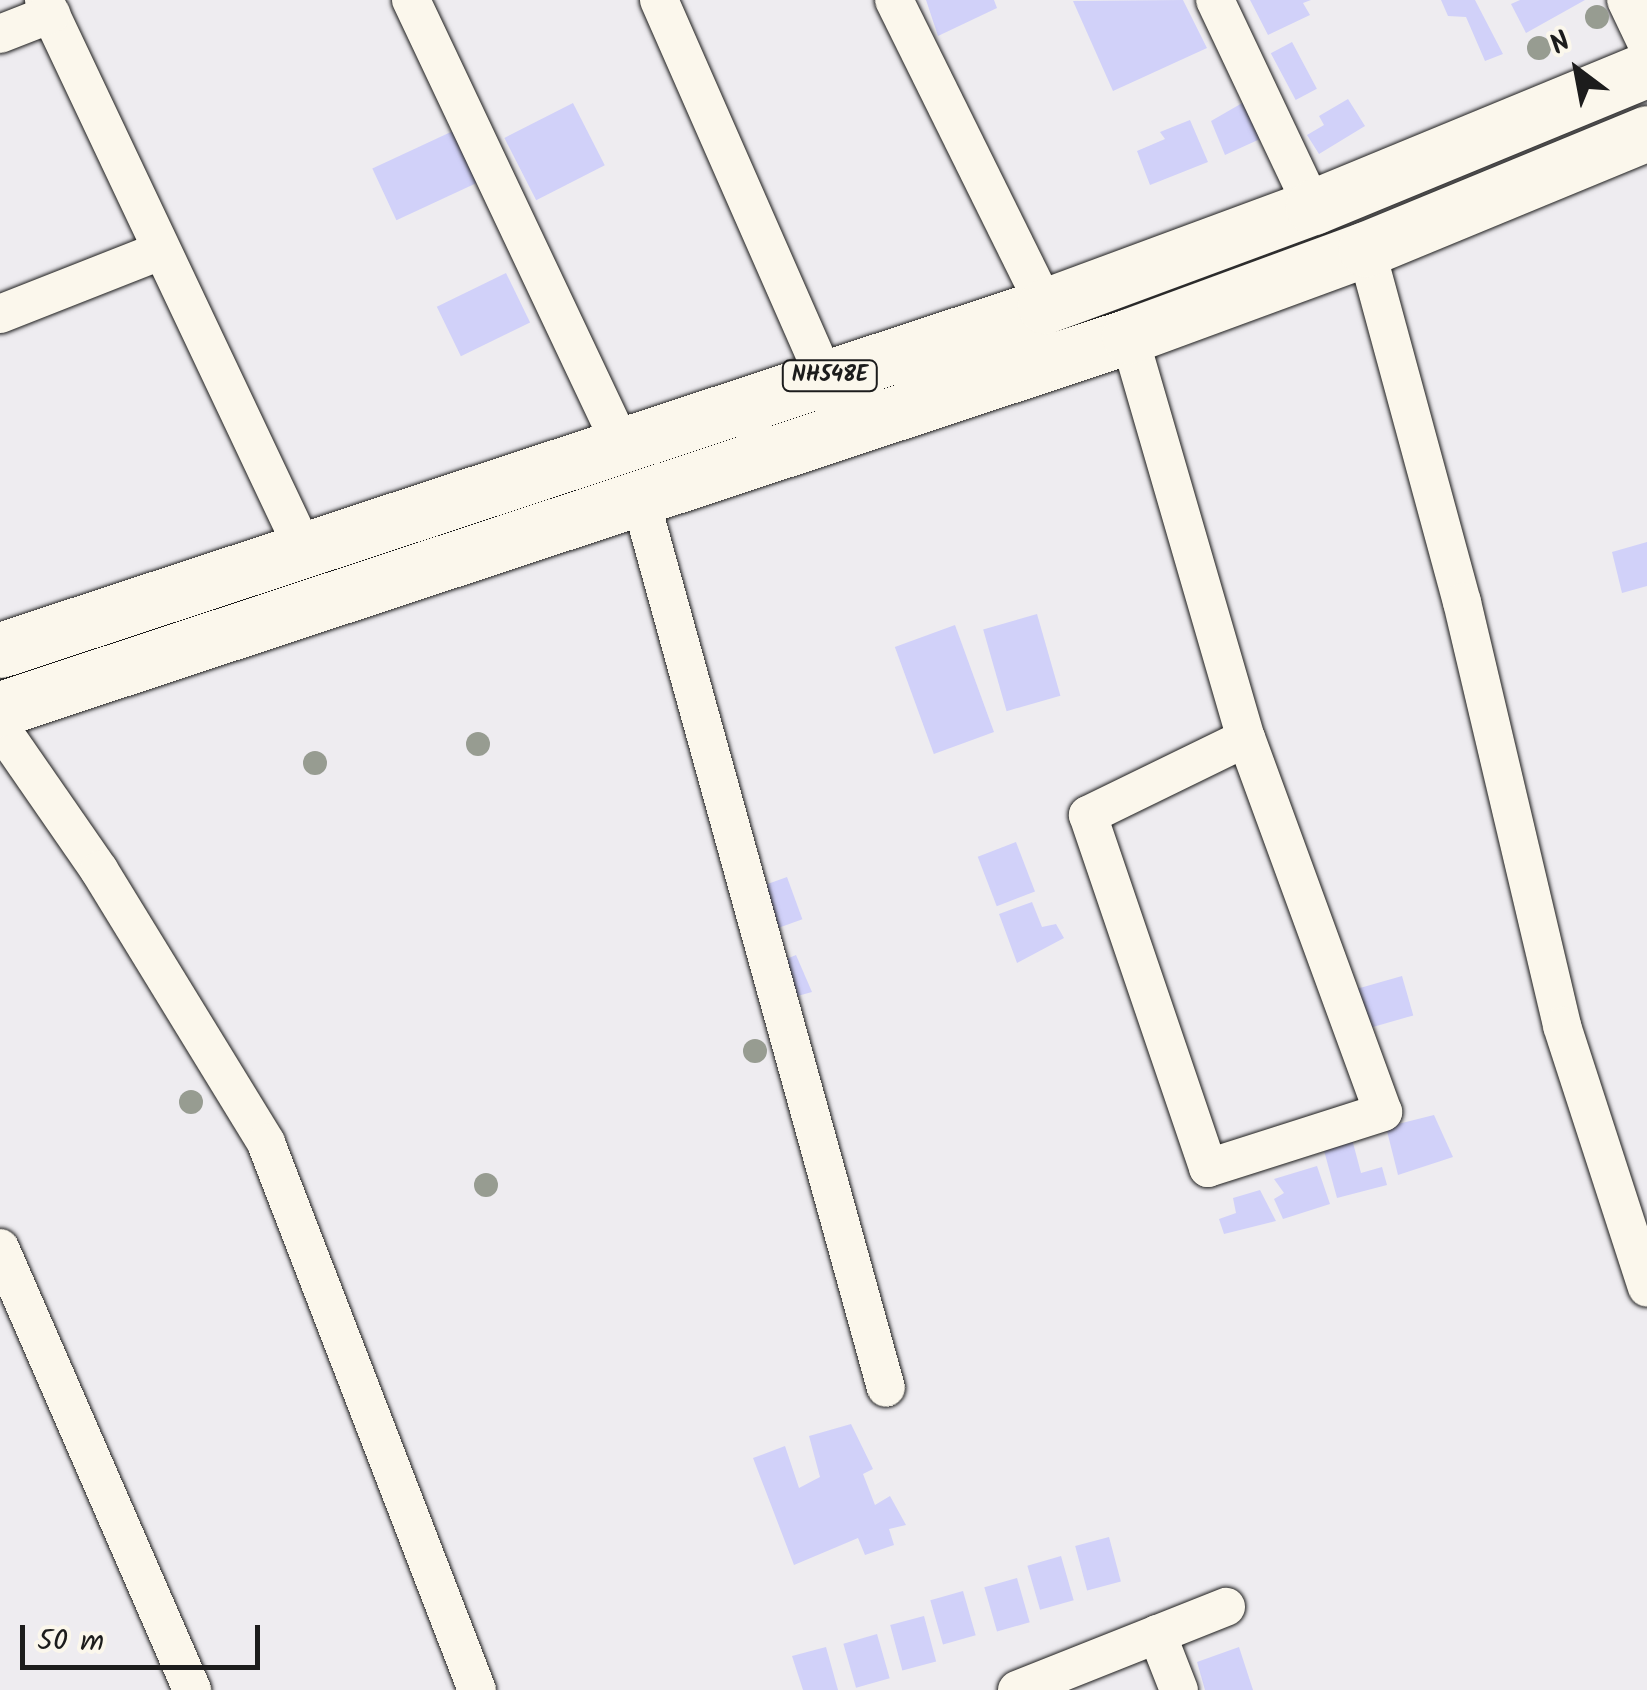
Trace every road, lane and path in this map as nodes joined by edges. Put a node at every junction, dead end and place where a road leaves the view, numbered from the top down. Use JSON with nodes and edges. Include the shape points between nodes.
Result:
{"nodes":[{"id":1,"x":410,"y":0,"type":"edge"},
{"id":2,"x":658,"y":0,"type":"edge"},
{"id":3,"x":894,"y":0,"type":"edge"},
{"id":4,"x":1215,"y":0,"type":"edge"},
{"id":5,"x":1626,"y":0,"type":"edge"},
{"id":6,"x":47,"y":7,"type":"edge"},
{"id":7,"x":0,"y":34,"type":"edge"},
{"id":8,"x":1647,"y":44,"type":"edge"},
{"id":9,"x":1647,"y":69,"type":"edge"},
{"id":10,"x":1647,"y":133,"type":"edge"},
{"id":11,"x":1313,"y":206,"type":"junction"},
{"id":12,"x":1366,"y":249,"type":"junction"},
{"id":13,"x":160,"y":251,"type":"junction"},
{"id":14,"x":1045,"y":306,"type":"junction"},
{"id":15,"x":0,"y":314,"type":"edge"},
{"id":16,"x":1129,"y":336,"type":"junction"},
{"id":17,"x":825,"y":378,"type":"junction"},
{"id":18,"x":621,"y":445,"type":"junction"},
{"id":19,"x":640,"y":498,"type":"junction"},
{"id":20,"x":304,"y":550,"type":"junction"},
{"id":21,"x":0,"y":650,"type":"edge"},
{"id":22,"x":0,"y":709,"type":"edge"},
{"id":23,"x":0,"y":728,"type":"edge"},
{"id":24,"x":1246,"y":738,"type":"junction"},
{"id":25,"x":0,"y":1248,"type":"edge"},
{"id":26,"x":1647,"y":1288,"type":"edge"},
{"id":27,"x":886,"y":1388,"type":"dead end"},
{"id":28,"x":1226,"y":1607,"type":"dead end"},
{"id":29,"x":1157,"y":1634,"type":"junction"},
{"id":30,"x":192,"y":1690,"type":"edge"},
{"id":31,"x":477,"y":1690,"type":"edge"},
{"id":32,"x":1017,"y":1690,"type":"edge"},
{"id":33,"x":1179,"y":1690,"type":"edge"}],
"edges":[{"from":1,"to":18,"type":"street"},
{"from":2,"to":17,"type":"street"},
{"from":3,"to":14,"type":"street"},
{"from":4,"to":11,"type":"street"},
{"from":5,"to":8,"type":"street"},
{"from":6,"to":7,"type":"street"},
{"from":6,"to":13,"type":"street"},
{"from":9,"to":11,"type":"highway","number":"NH548E"},
{"from":10,"to":12,"type":"highway","number":"NH548E"},
{"from":11,"to":14,"type":"highway","number":"NH548E"},
{"from":12,"to":16,"type":"highway","number":"NH548E"},
{"from":12,"to":26,"type":"street","via":[[1462,602],[1562,1026]]},
{"from":13,"to":15,"type":"street"},
{"from":13,"to":20,"type":"street"},
{"from":14,"to":17,"type":"highway","number":"NH548E"},
{"from":16,"to":19,"type":"highway","number":"NH548E"},
{"from":16,"to":24,"type":"street"},
{"from":17,"to":18,"type":"highway","number":"NH548E"},
{"from":18,"to":20,"type":"highway","number":"NH548E"},
{"from":19,"to":22,"type":"highway","number":"NH548E"},
{"from":19,"to":27,"type":"street"},
{"from":20,"to":21,"type":"highway","number":"NH548E"},
{"from":23,"to":31,"type":"street","via":[[99,870],[266,1143]]},
{"from":24,"to":24,"type":"street","via":[[1088,816],[1208,1168],[1384,1112]]},
{"from":25,"to":30,"type":"street"},
{"from":28,"to":29,"type":"street"},
{"from":29,"to":32,"type":"street"},
{"from":29,"to":33,"type":"street"}]}
